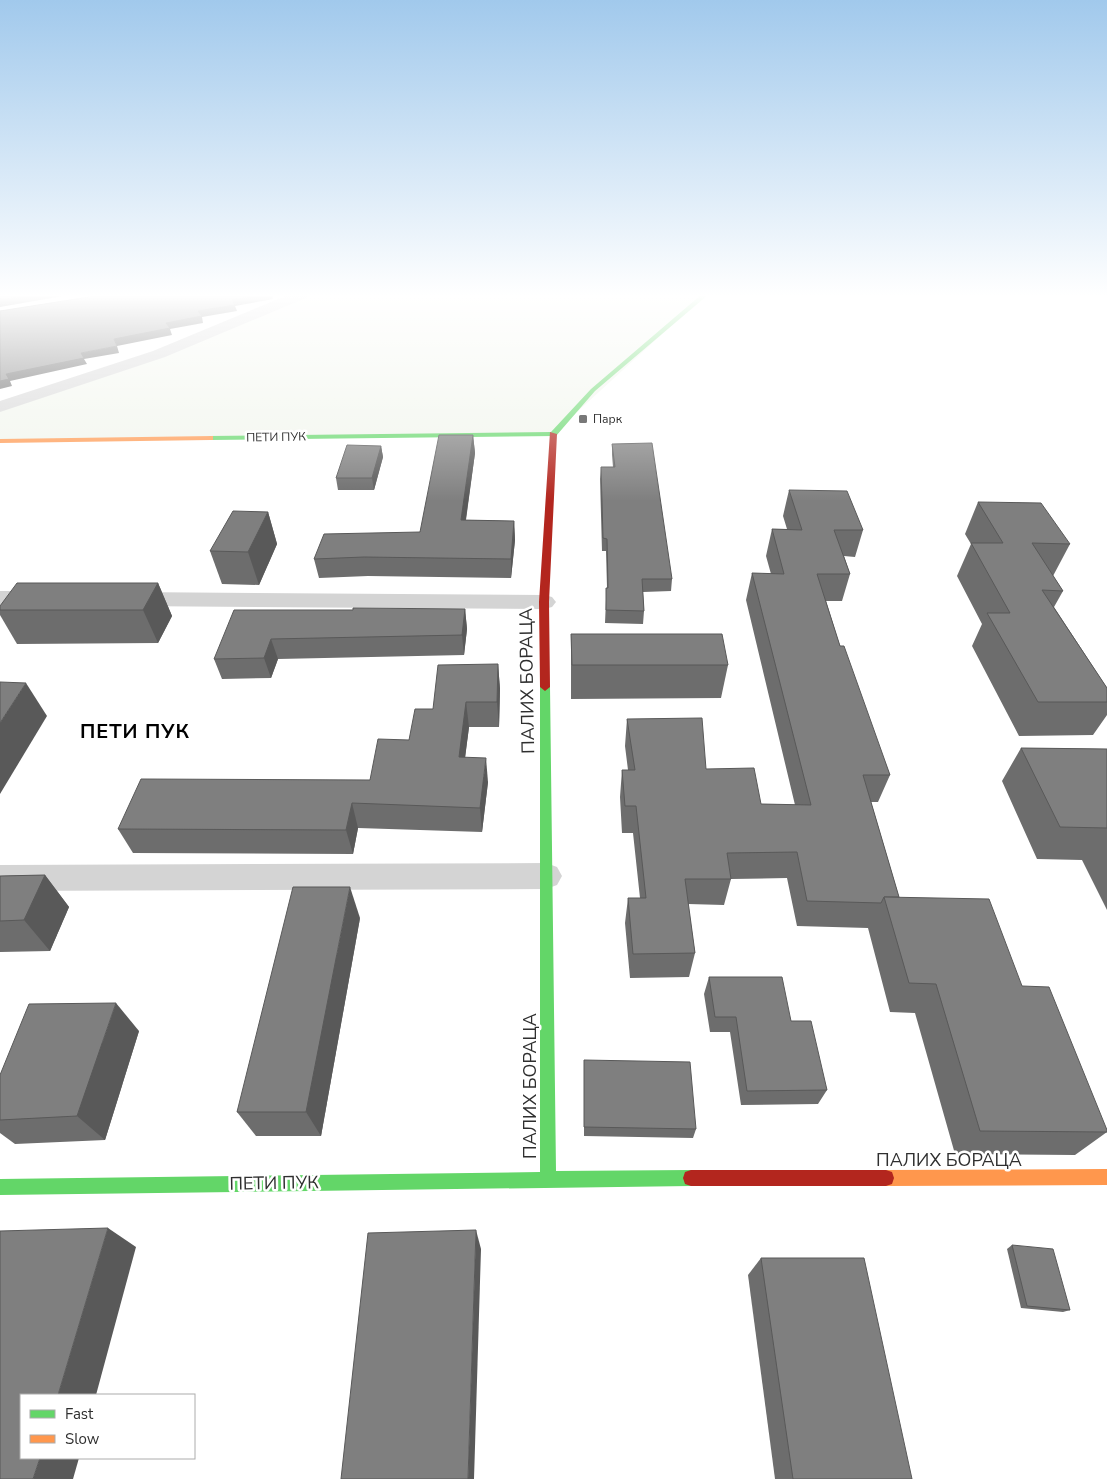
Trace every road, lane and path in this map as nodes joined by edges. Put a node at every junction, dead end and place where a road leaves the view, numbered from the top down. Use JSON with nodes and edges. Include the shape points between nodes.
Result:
{"nodes":[{"id":1,"x":132,"y":363,"type":"edge"},
{"id":2,"x":625,"y":363,"type":"edge"},
{"id":3,"x":0,"y":408,"type":"edge"},
{"id":4,"x":553,"y":434,"type":"junction"},
{"id":5,"x":0,"y":440,"type":"edge"},
{"id":6,"x":0,"y":598,"type":"edge"},
{"id":7,"x":68,"y":599,"type":"edge"},
{"id":8,"x":106,"y":599,"type":"edge"},
{"id":9,"x":544,"y":602,"type":"junction"},
{"id":10,"x":546,"y":876,"type":"junction"},
{"id":11,"x":0,"y":878,"type":"edge"},
{"id":12,"x":1107,"y":1176,"type":"edge"},
{"id":13,"x":548,"y":1179,"type":"junction"},
{"id":14,"x":0,"y":1187,"type":"edge"}],
"edges":[{"from":1,"to":3,"type":"street"},
{"from":2,"to":4,"type":"street","via":[[593,390]]},
{"from":4,"to":5,"type":"street","name":"ПЕТИ ПУК"},
{"from":4,"to":9,"type":"street","name":"ПАЛИХ БОРАЦА"},
{"from":6,"to":7,"type":"street"},
{"from":8,"to":9,"type":"street"},
{"from":9,"to":10,"type":"street","name":"ПАЛИХ БОРАЦА"},
{"from":10,"to":11,"type":"street"},
{"from":10,"to":13,"type":"street","name":"ПАЛИХ БОРАЦА"},
{"from":12,"to":13,"type":"street","name":"ПАЛИХ БОРАЦА"},
{"from":13,"to":14,"type":"street","name":"ПЕТИ ПУК"}]}
